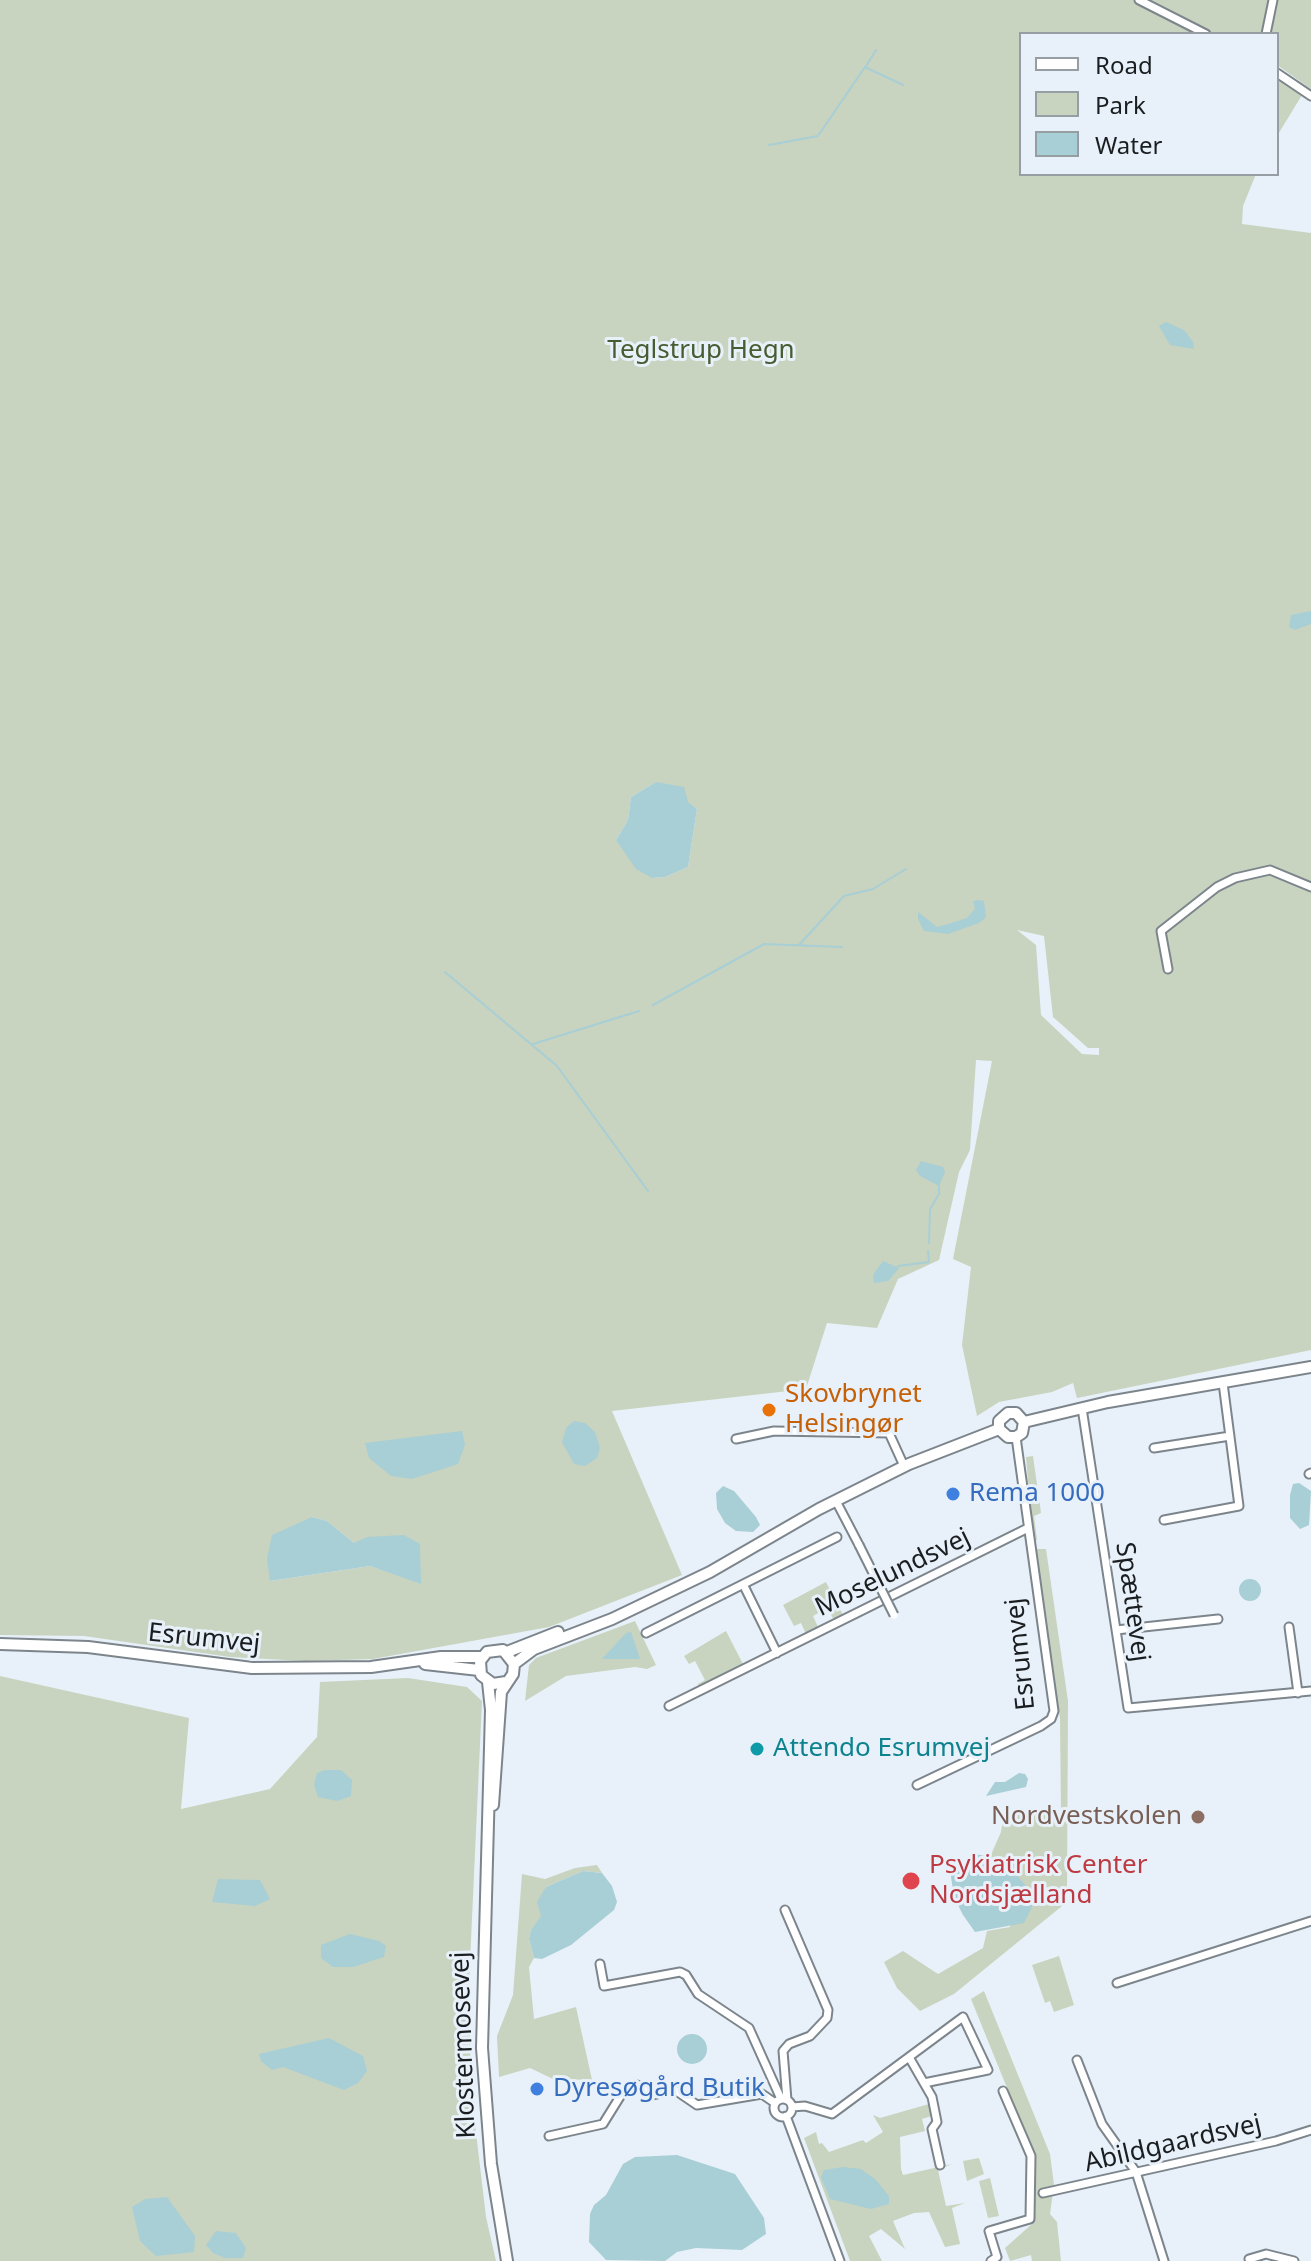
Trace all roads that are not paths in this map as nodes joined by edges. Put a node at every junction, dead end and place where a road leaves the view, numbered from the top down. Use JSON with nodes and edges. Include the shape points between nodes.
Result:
{"nodes":[{"id":1,"x":1139,"y":0,"type":"edge"},
{"id":2,"x":1273,"y":0,"type":"edge"},
{"id":3,"x":1202,"y":32,"type":"edge"},
{"id":4,"x":1266,"y":32,"type":"edge"},
{"id":5,"x":1279,"y":74,"type":"edge"},
{"id":6,"x":1311,"y":96,"type":"edge"},
{"id":7,"x":1311,"y":887,"type":"edge"},
{"id":8,"x":1168,"y":969,"type":"dead end"},
{"id":9,"x":1311,"y":1367,"type":"edge"},
{"id":10,"x":1223,"y":1383,"type":"junction"},
{"id":11,"x":1082,"y":1408,"type":"junction"},
{"id":12,"x":1024,"y":1422,"type":"junction"},
{"id":13,"x":999,"y":1429,"type":"junction"},
{"id":14,"x":1230,"y":1436,"type":"junction"},
{"id":15,"x":1016,"y":1437,"type":"junction"},
{"id":16,"x":736,"y":1439,"type":"dead end"},
{"id":17,"x":1154,"y":1448,"type":"dead end"},
{"id":18,"x":904,"y":1466,"type":"junction"},
{"id":19,"x":836,"y":1501,"type":"junction"},
{"id":20,"x":1164,"y":1520,"type":"dead end"},
{"id":21,"x":1026,"y":1529,"type":"junction"},
{"id":22,"x":837,"y":1537,"type":"dead end"},
{"id":23,"x":744,"y":1586,"type":"junction"},
{"id":24,"x":628,"y":1610,"type":"junction"},
{"id":25,"x":894,"y":1615,"type":"dead end"},
{"id":26,"x":1218,"y":1619,"type":"dead end"},
{"id":27,"x":1289,"y":1627,"type":"dead end"},
{"id":28,"x":1116,"y":1630,"type":"junction"},
{"id":29,"x":646,"y":1633,"type":"dead end"},
{"id":30,"x":0,"y":1644,"type":"edge"},
{"id":31,"x":507,"y":1652,"type":"junction"},
{"id":32,"x":777,"y":1653,"type":"junction"},
{"id":33,"x":482,"y":1657,"type":"junction"},
{"id":34,"x":403,"y":1663,"type":"junction"},
{"id":35,"x":514,"y":1664,"type":"junction"},
{"id":36,"x":479,"y":1670,"type":"junction"},
{"id":37,"x":488,"y":1682,"type":"junction"},
{"id":38,"x":506,"y":1682,"type":"junction"},
{"id":39,"x":1311,"y":1691,"type":"edge"},
{"id":40,"x":1298,"y":1693,"type":"junction"},
{"id":41,"x":669,"y":1706,"type":"dead end"},
{"id":42,"x":917,"y":1785,"type":"dead end"},
{"id":43,"x":488,"y":1826,"type":"junction"},
{"id":44,"x":785,"y":1910,"type":"dead end"},
{"id":45,"x":1311,"y":1921,"type":"edge"},
{"id":46,"x":600,"y":1964,"type":"dead end"},
{"id":47,"x":1117,"y":1983,"type":"dead end"},
{"id":48,"x":909,"y":2057,"type":"junction"},
{"id":49,"x":1077,"y":2060,"type":"dead end"},
{"id":50,"x":924,"y":2083,"type":"junction"},
{"id":51,"x":1003,"y":2091,"type":"dead end"},
{"id":52,"x":781,"y":2101,"type":"junction"},
{"id":53,"x":792,"y":2107,"type":"junction"},
{"id":54,"x":786,"y":2116,"type":"junction"},
{"id":55,"x":1311,"y":2130,"type":"edge"},
{"id":56,"x":549,"y":2136,"type":"dead end"},
{"id":57,"x":940,"y":2165,"type":"dead end"},
{"id":58,"x":1136,"y":2172,"type":"junction"},
{"id":59,"x":1043,"y":2193,"type":"dead end"},
{"id":60,"x":1249,"y":2259,"type":"edge"},
{"id":61,"x":507,"y":2261,"type":"edge"},
{"id":62,"x":840,"y":2261,"type":"edge"},
{"id":63,"x":991,"y":2261,"type":"edge"},
{"id":64,"x":1164,"y":2261,"type":"edge"},
{"id":65,"x":1294,"y":2261,"type":"edge"}],
"edges":[{"from":1,"to":3,"type":"street"},
{"from":2,"to":4,"type":"street"},
{"from":5,"to":6,"type":"street"},
{"from":7,"to":8,"type":"street","via":[[1270,870],[1217,887],[1161,931]]},
{"from":9,"to":10,"type":"main road"},
{"from":10,"to":11,"type":"main road"},
{"from":10,"to":14,"type":"street"},
{"from":11,"to":12,"type":"main road"},
{"from":11,"to":28,"type":"street","name":"Spættevej"},
{"from":12,"to":13,"type":"main road","via":[[1008,1413]]},
{"from":12,"to":15,"type":"main road"},
{"from":13,"to":15,"type":"main road"},
{"from":13,"to":18,"type":"main road"},
{"from":14,"to":17,"type":"street"},
{"from":14,"to":20,"type":"street","via":[[1239,1506]]},
{"from":15,"to":21,"type":"street","name":"Esrumvej"},
{"from":16,"to":18,"type":"street","via":[[774,1431],[889,1433]]},
{"from":18,"to":19,"type":"main road"},
{"from":19,"to":24,"type":"main road","via":[[710,1572]]},
{"from":19,"to":25,"type":"street","bridge":true},
{"from":21,"to":32,"type":"street","name":"Moselundsvej"},
{"from":21,"to":42,"type":"street","name":"Esrumvej","via":[[1054,1711],[1051,1719]]},
{"from":22,"to":23,"type":"street"},
{"from":23,"to":29,"type":"street"},
{"from":23,"to":32,"type":"street"},
{"from":24,"to":31,"type":"main road"},
{"from":24,"to":35,"type":"main road","via":[[534,1649]]},
{"from":26,"to":28,"type":"street"},
{"from":27,"to":40,"type":"street"},
{"from":28,"to":40,"type":"street","name":"Spættevej","via":[[1128,1708]]},
{"from":30,"to":34,"type":"main road","name":"Esrumvej","via":[[88,1647],[245,1668]]},
{"from":31,"to":33,"type":"main road","via":[[493,1649]]},
{"from":31,"to":35,"type":"main road"},
{"from":32,"to":41,"type":"street","name":"Moselundsvej"},
{"from":33,"to":34,"type":"main road","name":"Esrumvej"},
{"from":33,"to":36,"type":"main road"},
{"from":34,"to":36,"type":"main road","name":"Esrumvej"},
{"from":35,"to":38,"type":"main road"},
{"from":36,"to":37,"type":"main road"},
{"from":37,"to":38,"type":"main road"},
{"from":37,"to":43,"type":"main road","name":"Klostermosevej"},
{"from":38,"to":43,"type":"main road","name":"Klostermosevej"},
{"from":39,"to":40,"type":"street"},
{"from":43,"to":61,"type":"main road","name":"Klostermosevej","via":[[482,2048],[491,2164]]},
{"from":44,"to":52,"type":"street","via":[[828,2010],[810,2036],[783,2051]]},
{"from":45,"to":47,"type":"street"},
{"from":46,"to":52,"type":"street","via":[[604,1986],[680,1972],[692,1980],[698,1994],[749,2028]]},
{"from":48,"to":50,"type":"street"},
{"from":48,"to":50,"type":"street","via":[[963,2017],[988,2070]]},
{"from":48,"to":53,"type":"street","via":[[832,2114]]},
{"from":49,"to":58,"type":"street","via":[[1102,2124]]},
{"from":50,"to":57,"type":"street","via":[[937,2122],[932,2129]]},
{"from":51,"to":63,"type":"street","via":[[1031,2156],[1030,2219],[989,2231],[997,2257]]},
{"from":52,"to":53,"type":"street"},
{"from":52,"to":54,"type":"street","via":[[776,2113]]},
{"from":52,"to":56,"type":"street","via":[[762,2094],[697,2105],[675,2090],[653,2095],[637,2085],[626,2087],[603,2124]]},
{"from":53,"to":54,"type":"street"},
{"from":54,"to":62,"type":"street"},
{"from":55,"to":58,"type":"street","name":"Abildgaardsvej"},
{"from":58,"to":59,"type":"street","name":"Abildgaardsvej"},
{"from":58,"to":64,"type":"street"},
{"from":60,"to":65,"type":"street","via":[[1266,2254]]}]}
